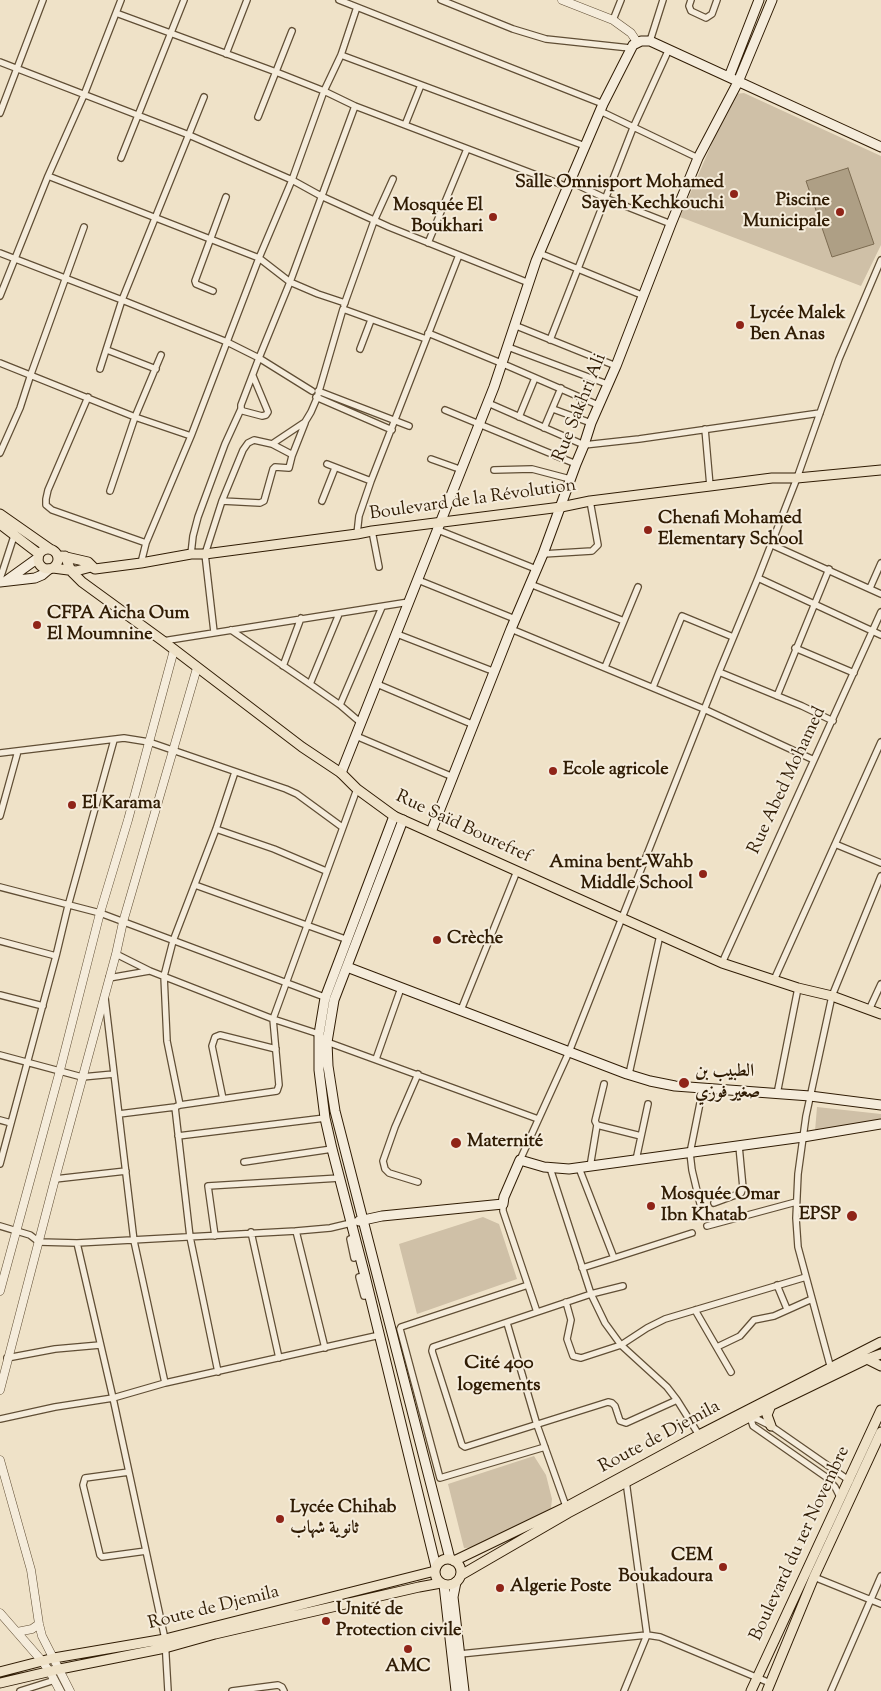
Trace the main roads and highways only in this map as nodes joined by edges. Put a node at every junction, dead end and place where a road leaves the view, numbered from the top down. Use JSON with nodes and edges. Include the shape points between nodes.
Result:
{"nodes":[{"id":1,"x":759,"y":0,"type":"edge"},
{"id":2,"x":772,"y":0,"type":"edge"},
{"id":3,"x":728,"y":77,"type":"junction"},
{"id":4,"x":738,"y":82,"type":"junction"},
{"id":5,"x":881,"y":147,"type":"edge"},
{"id":6,"x":881,"y":470,"type":"edge"},
{"id":7,"x":561,"y":507,"type":"junction"},
{"id":8,"x":0,"y":514,"type":"edge"},
{"id":9,"x":0,"y":524,"type":"edge"},
{"id":10,"x":439,"y":526,"type":"junction"},
{"id":11,"x":16,"y":531,"type":"junction"},
{"id":12,"x":50,"y":549,"type":"junction"},
{"id":13,"x":39,"y":556,"type":"junction"},
{"id":14,"x":65,"y":556,"type":"junction"},
{"id":15,"x":51,"y":568,"type":"junction"},
{"id":16,"x":95,"y":569,"type":"junction"},
{"id":17,"x":71,"y":571,"type":"junction"},
{"id":18,"x":2,"y":581,"type":"edge"},
{"id":19,"x":341,"y":773,"type":"junction"},
{"id":20,"x":394,"y":816,"type":"junction"},
{"id":21,"x":403,"y":820,"type":"junction"},
{"id":22,"x":431,"y":832,"type":"junction"},
{"id":23,"x":347,"y":967,"type":"junction"},
{"id":24,"x":330,"y":999,"type":"junction"},
{"id":25,"x":881,"y":1014,"type":"edge"},
{"id":26,"x":881,"y":1105,"type":"edge"},
{"id":27,"x":881,"y":1124,"type":"edge"},
{"id":28,"x":363,"y":1220,"type":"junction"},
{"id":29,"x":351,"y":1223,"type":"junction"},
{"id":30,"x":881,"y":1342,"type":"edge"},
{"id":31,"x":881,"y":1354,"type":"edge"},
{"id":32,"x":866,"y":1358,"type":"junction"},
{"id":33,"x":881,"y":1366,"type":"edge"},
{"id":34,"x":832,"y":1371,"type":"junction"},
{"id":35,"x":772,"y":1405,"type":"junction"},
{"id":36,"x":881,"y":1410,"type":"edge"},
{"id":37,"x":748,"y":1414,"type":"junction"},
{"id":38,"x":770,"y":1426,"type":"road end"},
{"id":39,"x":881,"y":1432,"type":"edge"},
{"id":40,"x":872,"y":1441,"type":"junction"},
{"id":41,"x":625,"y":1479,"type":"junction"},
{"id":42,"x":567,"y":1510,"type":"junction"},
{"id":43,"x":452,"y":1560,"type":"junction"},
{"id":44,"x":435,"y":1569,"type":"junction"},
{"id":45,"x":458,"y":1579,"type":"junction"},
{"id":46,"x":442,"y":1584,"type":"junction"},
{"id":47,"x":165,"y":1643,"type":"junction"},
{"id":48,"x":0,"y":1672,"type":"edge"},
{"id":49,"x":0,"y":1684,"type":"edge"},
{"id":50,"x":768,"y":1687,"type":"edge"},
{"id":51,"x":456,"y":1691,"type":"edge"},
{"id":52,"x":464,"y":1691,"type":"edge"},
{"id":53,"x":751,"y":1691,"type":"edge"}],
"edges":[{"from":1,"to":3,"type":"main road"},
{"from":2,"to":4,"type":"main road","name":"Rue Sakhri Ali"},
{"from":3,"to":4,"type":"main road"},
{"from":3,"to":10,"type":"main road","via":[[650,41],[634,45],[601,108],[539,253],[488,403]]},
{"from":4,"to":5,"type":"main road"},
{"from":4,"to":7,"type":"main road","name":"Rue Sakhri Ali","via":[[698,158],[616,366],[590,423]]},
{"from":6,"to":7,"type":"main road","name":"Boulevard de la Révolution","via":[[772,478]]},
{"from":7,"to":10,"type":"main road","name":"Boulevard de la Révolution"},
{"from":7,"to":22,"type":"main road","name":"Rue Sakhri Ali"},
{"from":8,"to":11,"type":"main road"},
{"from":9,"to":11,"type":"main road"},
{"from":10,"to":16,"type":"main road","name":"Boulevard de la Révolution","via":[[372,531]]},
{"from":10,"to":19,"type":"main road"},
{"from":11,"to":12,"type":"main road"},
{"from":11,"to":13,"type":"main road"},
{"from":12,"to":13,"type":"main road"},
{"from":12,"to":14,"type":"main road"},
{"from":13,"to":15,"type":"main road","via":[[41,566]]},
{"from":13,"to":18,"type":"main road"},
{"from":14,"to":15,"type":"main road"},
{"from":14,"to":16,"type":"main road","via":[[88,562]]},
{"from":14,"to":17,"type":"main road"},
{"from":15,"to":17,"type":"main road","name":"Boulevard de la Révolution"},
{"from":15,"to":18,"type":"main road","via":[[35,578]]},
{"from":16,"to":17,"type":"main road","name":"Boulevard de la Révolution"},
{"from":17,"to":19,"type":"main road","name":"Rue Saïd Bourefref","via":[[302,747]]},
{"from":19,"to":20,"type":"main road","name":"Rue Saïd Bourefref"},
{"from":20,"to":21,"type":"main road","name":"Rue Saïd Bourefref"},
{"from":20,"to":24,"type":"main road"},
{"from":21,"to":22,"type":"main road","name":"Rue Saïd Bourefref"},
{"from":21,"to":23,"type":"main road"},
{"from":22,"to":25,"type":"main road","name":"Rue Saïd Bourefref","via":[[722,963]]},
{"from":23,"to":24,"type":"main road"},
{"from":23,"to":26,"type":"main road","via":[[568,1052],[674,1086]]},
{"from":24,"to":28,"type":"main road","via":[[327,1042],[332,1096]]},
{"from":24,"to":29,"type":"main road","via":[[319,1034],[319,1070],[325,1118]]},
{"from":27,"to":28,"type":"main road","via":[[590,1167],[550,1168],[520,1160],[503,1204]]},
{"from":28,"to":29,"type":"main road"},
{"from":28,"to":43,"type":"main road"},
{"from":29,"to":44,"type":"main road"},
{"from":30,"to":34,"type":"main road","name":"Route de Djemila"},
{"from":31,"to":32,"type":"main road","name":"Route de Djemila"},
{"from":32,"to":33,"type":"main road"},
{"from":32,"to":34,"type":"main road","name":"Route de Djemila"},
{"from":34,"to":35,"type":"main road","name":"Route de Djemila"},
{"from":34,"to":37,"type":"main road","name":"Route de Djemila"},
{"from":35,"to":37,"type":"main road","name":"Route de Djemila"},
{"from":35,"to":38,"type":"main road","via":[[767,1415]]},
{"from":36,"to":40,"type":"main road","name":"Boulevard du 1er Novembre"},
{"from":37,"to":41,"type":"main road","name":"Route de Djemila"},
{"from":37,"to":41,"type":"main road","name":"Route de Djemila","via":[[736,1416],[699,1435]]},
{"from":39,"to":40,"type":"main road","name":"Boulevard du 1er Novembre"},
{"from":40,"to":50,"type":"main road","name":"Boulevard du 1er Novembre","via":[[855,1489]]},
{"from":40,"to":53,"type":"main road","name":"Boulevard du 1er Novembre","via":[[848,1479]]},
{"from":41,"to":42,"type":"main road","name":"Route de Djemila"},
{"from":42,"to":43,"type":"main road","name":"Route de Djemila"},
{"from":42,"to":45,"type":"main road","name":"Route de Djemila"},
{"from":43,"to":44,"type":"main road","via":[[442,1560]]},
{"from":43,"to":45,"type":"main road","via":[[460,1567]]},
{"from":44,"to":46,"type":"main road"},
{"from":44,"to":47,"type":"main road","name":"Route de Djemila"},
{"from":45,"to":46,"type":"main road","via":[[452,1584]]},
{"from":45,"to":52,"type":"main road","via":[[453,1597]]},
{"from":46,"to":47,"type":"main road"},
{"from":46,"to":51,"type":"main road"},
{"from":47,"to":48,"type":"main road","name":"Route de Djemila","via":[[54,1658]]},
{"from":47,"to":49,"type":"main road"}]}
